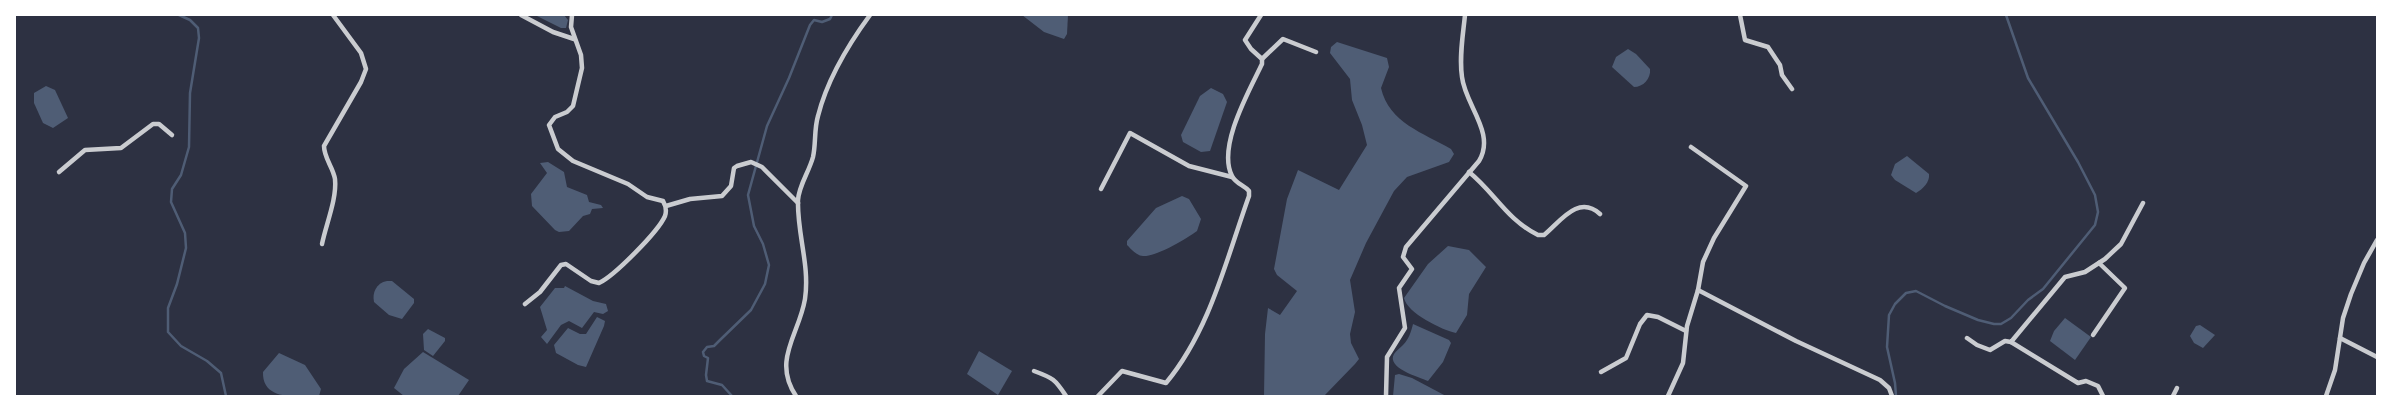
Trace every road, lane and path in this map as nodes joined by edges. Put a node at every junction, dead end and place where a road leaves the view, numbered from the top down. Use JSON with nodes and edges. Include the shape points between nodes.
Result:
{"nodes":[{"id":1,"x":333,"y":15,"type":"edge"},
{"id":2,"x":521,"y":15,"type":"edge"},
{"id":3,"x":572,"y":15,"type":"edge"},
{"id":4,"x":870,"y":15,"type":"edge"},
{"id":5,"x":1260,"y":15,"type":"edge"},
{"id":6,"x":1465,"y":15,"type":"edge"},
{"id":7,"x":1740,"y":15,"type":"edge"},
{"id":8,"x":574,"y":38,"type":"junction"},
{"id":9,"x":1316,"y":52,"type":"dead end"},
{"id":10,"x":1262,"y":59,"type":"junction"},
{"id":11,"x":1792,"y":89,"type":"dead end"},
{"id":12,"x":172,"y":135,"type":"dead end"},
{"id":13,"x":1691,"y":147,"type":"dead end"},
{"id":14,"x":59,"y":172,"type":"dead end"},
{"id":15,"x":1469,"y":172,"type":"junction"},
{"id":16,"x":1232,"y":177,"type":"junction"},
{"id":17,"x":1101,"y":189,"type":"dead end"},
{"id":18,"x":798,"y":203,"type":"junction"},
{"id":19,"x":2144,"y":203,"type":"dead end"},
{"id":20,"x":666,"y":206,"type":"junction"},
{"id":21,"x":1600,"y":214,"type":"dead end"},
{"id":22,"x":2377,"y":240,"type":"edge"},
{"id":23,"x":322,"y":244,"type":"dead end"},
{"id":24,"x":2099,"y":263,"type":"junction"},
{"id":25,"x":1698,"y":290,"type":"junction"},
{"id":26,"x":525,"y":304,"type":"dead end"},
{"id":27,"x":1686,"y":331,"type":"junction"},
{"id":28,"x":2092,"y":335,"type":"dead end"},
{"id":29,"x":1967,"y":338,"type":"dead end"},
{"id":30,"x":2340,"y":338,"type":"junction"},
{"id":31,"x":2011,"y":342,"type":"junction"},
{"id":32,"x":2377,"y":357,"type":"edge"},
{"id":33,"x":1034,"y":371,"type":"dead end"},
{"id":34,"x":1601,"y":372,"type":"dead end"},
{"id":35,"x":2177,"y":388,"type":"dead end"},
{"id":36,"x":796,"y":396,"type":"edge"},
{"id":37,"x":1066,"y":396,"type":"edge"},
{"id":38,"x":1098,"y":396,"type":"edge"},
{"id":39,"x":1386,"y":396,"type":"edge"},
{"id":40,"x":1668,"y":396,"type":"edge"},
{"id":41,"x":1892,"y":396,"type":"edge"},
{"id":42,"x":2103,"y":396,"type":"edge"},
{"id":43,"x":2173,"y":396,"type":"edge"},
{"id":44,"x":2326,"y":396,"type":"edge"}],
"edges":[{"from":1,"to":23,"type":"street","via":[[361,53],[366,69],[364,78],[324,146],[335,178],[335,190]]},
{"from":2,"to":8,"type":"street","via":[[553,32]]},
{"from":3,"to":8,"type":"street"},
{"from":4,"to":18,"type":"street","via":[[850,45],[821,105],[813,158],[800,189]]},
{"from":5,"to":10,"type":"street","via":[[1245,40],[1250,50]]},
{"from":6,"to":15,"type":"street","via":[[1462,77],[1485,143],[1483,154]]},
{"from":7,"to":11,"type":"street","via":[[1745,40],[1768,47]]},
{"from":8,"to":20,"type":"street","via":[[582,68],[574,106],[555,117],[549,125],[558,149],[574,161],[663,201]]},
{"from":9,"to":10,"type":"street","via":[[1283,39]]},
{"from":10,"to":16,"type":"street","via":[[1230,141],[1227,159]]},
{"from":12,"to":14,"type":"street","via":[[159,124],[153,124],[121,148],[86,150]]},
{"from":13,"to":25,"type":"street","via":[[1746,186],[1708,250]]},
{"from":15,"to":21,"type":"street","via":[[1488,188],[1504,211],[1538,235],[1544,235],[1568,212],[1577,208],[1592,208]]},
{"from":15,"to":39,"type":"street","via":[[1406,247],[1403,257],[1412,269],[1399,288],[1405,328],[1387,357]]},
{"from":16,"to":17,"type":"street","via":[[1188,166],[1130,133]]},
{"from":16,"to":38,"type":"street","via":[[1245,186],[1249,196],[1211,306],[1186,356],[1166,384],[1122,371]]},
{"from":18,"to":20,"type":"street","via":[[762,167],[751,162],[734,168],[731,186],[722,196],[690,199]]},
{"from":18,"to":36,"type":"street","via":[[806,268],[805,298],[787,349],[786,373],[788,385]]},
{"from":19,"to":24,"type":"street","via":[[2121,244]]},
{"from":20,"to":26,"type":"street","via":[[660,224],[608,279],[599,283],[591,281],[566,264],[561,265],[540,292]]},
{"from":22,"to":30,"type":"street","via":[[2351,294]]},
{"from":24,"to":28,"type":"street","via":[[2125,288]]},
{"from":24,"to":31,"type":"street","via":[[2066,277]]},
{"from":25,"to":27,"type":"street"},
{"from":25,"to":41,"type":"street","via":[[1880,380],[1890,388]]},
{"from":27,"to":34,"type":"street","via":[[1647,315],[1626,358]]},
{"from":27,"to":40,"type":"street","via":[[1682,363]]},
{"from":29,"to":31,"type":"street","via":[[1990,350],[2005,341]]},
{"from":30,"to":32,"type":"street"},
{"from":30,"to":44,"type":"street","via":[[2337,364]]},
{"from":31,"to":42,"type":"street","via":[[2078,383],[2086,381],[2098,386]]},
{"from":33,"to":37,"type":"street","via":[[1053,378]]},
{"from":35,"to":43,"type":"street"}]}
